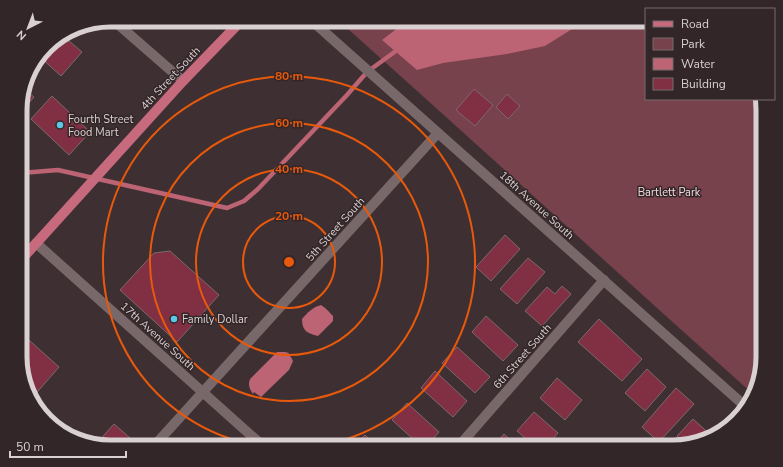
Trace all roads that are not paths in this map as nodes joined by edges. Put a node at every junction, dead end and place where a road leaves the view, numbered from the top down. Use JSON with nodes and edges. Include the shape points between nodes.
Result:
{"nodes":[{"id":1,"x":121,"y":27,"type":"edge"},
{"id":2,"x":235,"y":27,"type":"edge"},
{"id":3,"x":320,"y":27,"type":"edge"},
{"id":4,"x":182,"y":81,"type":"junction"},
{"id":5,"x":438,"y":133,"type":"junction"},
{"id":6,"x":36,"y":243,"type":"junction"},
{"id":7,"x":27,"y":253,"type":"edge"},
{"id":8,"x":604,"y":280,"type":"junction"},
{"id":9,"x":203,"y":392,"type":"junction"},
{"id":10,"x":742,"y":403,"type":"edge"},
{"id":11,"x":159,"y":440,"type":"edge"},
{"id":12,"x":256,"y":440,"type":"edge"},
{"id":13,"x":464,"y":440,"type":"edge"}],
"edges":[{"from":1,"to":4,"type":"street"},
{"from":2,"to":4,"type":"main road","name":"4th Street South"},
{"from":3,"to":5,"type":"street","name":"18th Avenue South"},
{"from":4,"to":6,"type":"main road","name":"4th Street South"},
{"from":5,"to":8,"type":"street","name":"18th Avenue South"},
{"from":5,"to":9,"type":"street","name":"5th Street South"},
{"from":6,"to":7,"type":"main road","name":"4th Street South"},
{"from":6,"to":9,"type":"street","name":"17th Avenue South"},
{"from":8,"to":10,"type":"street","name":"18th Avenue South"},
{"from":8,"to":13,"type":"street","name":"6th Street South"},
{"from":9,"to":11,"type":"street","name":"5th Street South"},
{"from":9,"to":12,"type":"street","name":"17th Avenue South"}]}
